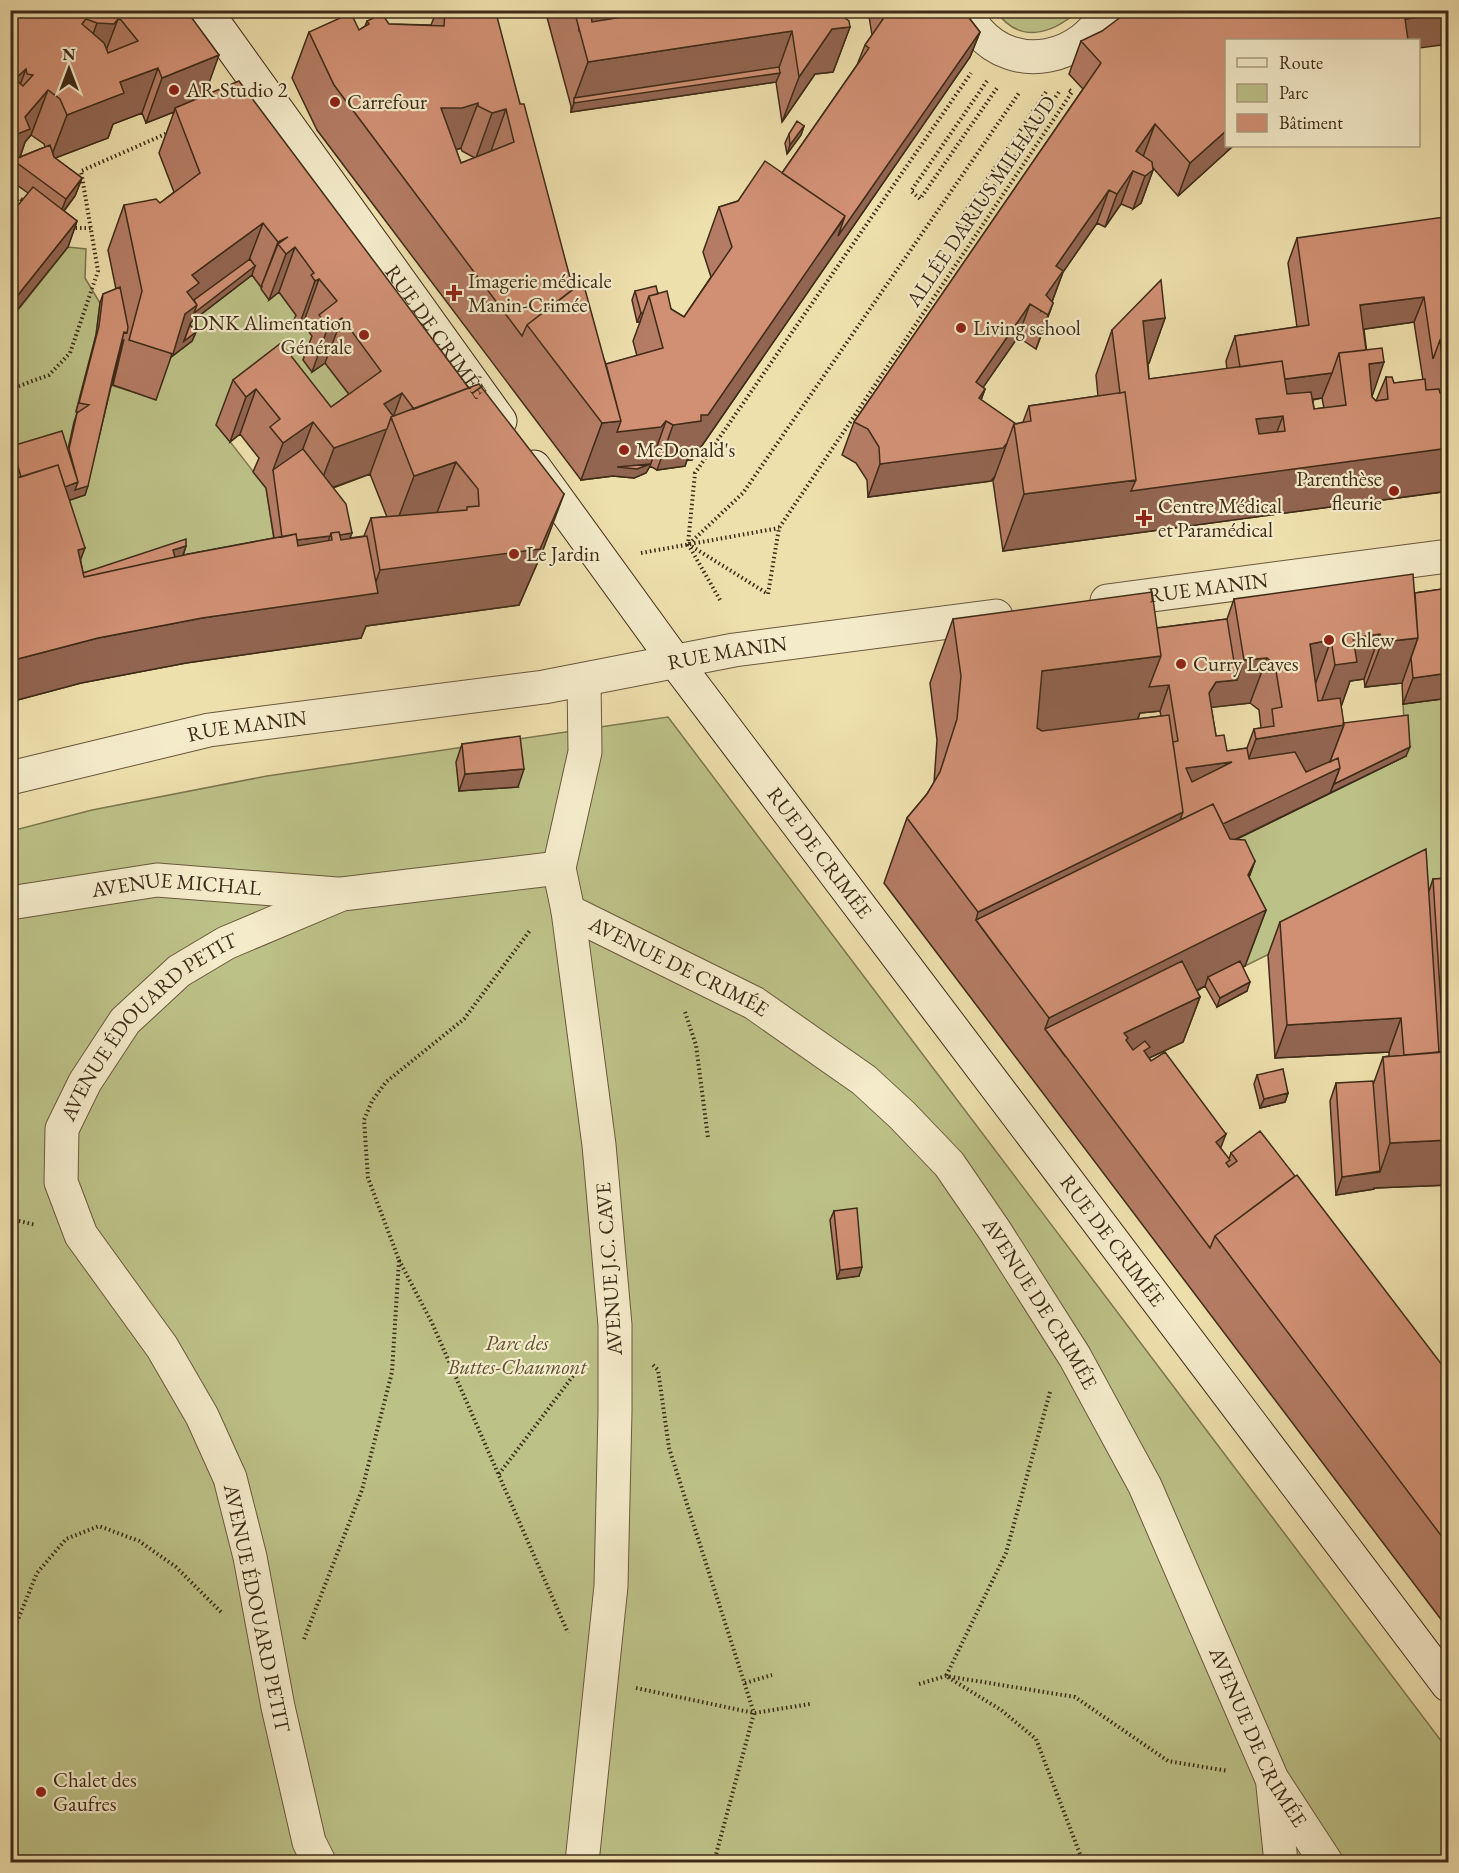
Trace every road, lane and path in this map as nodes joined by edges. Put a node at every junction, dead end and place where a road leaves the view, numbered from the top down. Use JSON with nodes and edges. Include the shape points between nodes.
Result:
{"nodes":[{"id":1,"x":205,"y":10,"type":"edge"},
{"id":2,"x":966,"y":10,"type":"edge"},
{"id":3,"x":1107,"y":10,"type":"edge"},
{"id":4,"x":994,"y":71,"type":"dead end"},
{"id":5,"x":972,"y":72,"type":"edge"},
{"id":6,"x":1051,"y":84,"type":"dead end"},
{"id":7,"x":998,"y":86,"type":"dead end"},
{"id":8,"x":1021,"y":91,"type":"dead end"},
{"id":9,"x":180,"y":128,"type":"edge"},
{"id":10,"x":14,"y":203,"type":"dead end"},
{"id":11,"x":36,"y":210,"type":"edge"},
{"id":12,"x":62,"y":228,"type":"edge"},
{"id":13,"x":91,"y":228,"type":"junction"},
{"id":14,"x":10,"y":383,"type":"edge"},
{"id":15,"x":16,"y":387,"type":"junction"},
{"id":16,"x":10,"y":396,"type":"edge"},
{"id":17,"x":779,"y":528,"type":"junction"},
{"id":18,"x":688,"y":544,"type":"junction"},
{"id":19,"x":633,"y":554,"type":"dead end"},
{"id":20,"x":1449,"y":556,"type":"edge"},
{"id":21,"x":720,"y":600,"type":"dead end"},
{"id":22,"x":1074,"y":606,"type":"edge"},
{"id":23,"x":1027,"y":612,"type":"edge"},
{"id":24,"x":674,"y":660,"type":"junction"},
{"id":25,"x":584,"y":681,"type":"junction"},
{"id":26,"x":1449,"y":728,"type":"edge"},
{"id":27,"x":1449,"y":752,"type":"edge"},
{"id":28,"x":10,"y":778,"type":"edge"},
{"id":29,"x":563,"y":888,"type":"junction"},
{"id":30,"x":342,"y":894,"type":"junction"},
{"id":31,"x":10,"y":903,"type":"edge"},
{"id":32,"x":696,"y":1045,"type":"dead end"},
{"id":33,"x":708,"y":1138,"type":"dead end"},
{"id":34,"x":399,"y":1260,"type":"junction"},
{"id":35,"x":615,"y":1325,"type":"junction"},
{"id":36,"x":1064,"y":1341,"type":"junction"},
{"id":37,"x":499,"y":1474,"type":"junction"},
{"id":38,"x":10,"y":1639,"type":"edge"},
{"id":39,"x":303,"y":1642,"type":"dead end"},
{"id":40,"x":268,"y":1657,"type":"junction"},
{"id":41,"x":772,"y":1676,"type":"dead end"},
{"id":42,"x":946,"y":1676,"type":"junction"},
{"id":43,"x":601,"y":1681,"type":"junction"},
{"id":44,"x":745,"y":1683,"type":"junction"},
{"id":45,"x":919,"y":1684,"type":"dead end"},
{"id":46,"x":1449,"y":1685,"type":"edge"},
{"id":47,"x":810,"y":1704,"type":"dead end"},
{"id":48,"x":754,"y":1713,"type":"junction"},
{"id":49,"x":1272,"y":1779,"type":"junction"},
{"id":50,"x":319,"y":1863,"type":"edge"},
{"id":51,"x":582,"y":1863,"type":"edge"},
{"id":52,"x":714,"y":1863,"type":"edge"},
{"id":53,"x":1083,"y":1863,"type":"edge"},
{"id":54,"x":1281,"y":1863,"type":"edge"},
{"id":55,"x":1326,"y":1863,"type":"edge"}],
"edges":[{"from":1,"to":24,"type":"street","name":"RUE DE CRIMÉE"},
{"from":2,"to":3,"type":"street","via":[[978,31],[996,46],[1018,55],[1042,57],[1064,53],[1084,41],[1100,25]]},
{"from":4,"to":7,"type":"path","via":[[911,191],[920,199]]},
{"from":5,"to":18,"type":"path","via":[[695,473]]},
{"from":6,"to":17,"type":"path","name":"ALLÉE DARIUS MILHAUD","via":[[957,224],[965,229],[1064,86],[1072,92]]},
{"from":8,"to":18,"type":"path","name":"ALLÉE DARIUS MILHAUD","via":[[738,500]]},
{"from":9,"to":13,"type":"path","via":[[81,171]]},
{"from":10,"to":11,"type":"path","via":[[19,198]]},
{"from":12,"to":13,"type":"path"},
{"from":13,"to":15,"type":"path","via":[[98,271],[70,353],[49,375]]},
{"from":14,"to":15,"type":"path"},
{"from":15,"to":16,"type":"path"},
{"from":17,"to":18,"type":"path"},
{"from":17,"to":18,"type":"path","via":[[768,594]]},
{"from":18,"to":19,"type":"path"},
{"from":18,"to":21,"type":"path"},
{"from":20,"to":22,"type":"street","name":"RUE MANIN"},
{"from":23,"to":24,"type":"street","name":"RUE MANIN"},
{"from":24,"to":25,"type":"street","name":"RUE MANIN"},
{"from":24,"to":46,"type":"street","name":"RUE DE CRIMÉE"},
{"from":25,"to":28,"type":"street","name":"RUE MANIN","via":[[209,730]]},
{"from":25,"to":29,"type":"street","name":"AVENUE J.C. CAVE","via":[[585,752]]},
{"from":26,"to":27,"type":"path"},
{"from":29,"to":30,"type":"street","name":"AVENUE ÉDOUARD PETIT"},
{"from":29,"to":34,"type":"path","via":[[464,1019],[386,1082],[372,1101],[364,1120],[368,1178]]},
{"from":29,"to":35,"type":"street","name":"AVENUE J.C. CAVE","via":[[599,1145]]},
{"from":29,"to":36,"type":"street","name":"AVENUE DE CRIMÉE","via":[[673,961],[754,1003],[864,1080],[948,1164]]},
{"from":30,"to":31,"type":"street","name":"AVENUE MICHAL","via":[[157,880]]},
{"from":30,"to":40,"type":"street","name":"AVENUE ÉDOUARD PETIT","via":[[226,943],[179,971],[125,1021],[85,1082],[62,1129],[61,1182],[81,1235],[162,1347],[202,1416],[230,1478],[250,1557]]},
{"from":32,"to":33,"type":"path"},
{"from":34,"to":37,"type":"path","via":[[432,1323]]},
{"from":34,"to":39,"type":"path","via":[[392,1372],[362,1490]]},
{"from":35,"to":37,"type":"path","via":[[558,1393]]},
{"from":35,"to":43,"type":"street","name":"AVENUE J.C. CAVE","via":[[611,1586]]},
{"from":35,"to":44,"type":"path","via":[[658,1370],[669,1448]]},
{"from":36,"to":42,"type":"path","via":[[1006,1553]]},
{"from":36,"to":49,"type":"street","name":"AVENUE DE CRIMÉE","via":[[1145,1486]]},
{"from":37,"to":43,"type":"path","via":[[570,1639]]},
{"from":38,"to":40,"type":"path","via":[[37,1574],[66,1539],[99,1526],[139,1541],[176,1568]]},
{"from":40,"to":50,"type":"street","name":"AVENUE ÉDOUARD PETIT","via":[[309,1842]]},
{"from":41,"to":44,"type":"path"},
{"from":42,"to":45,"type":"path"},
{"from":42,"to":49,"type":"path","via":[[1075,1697],[1167,1761]]},
{"from":42,"to":53,"type":"path","via":[[1001,1710],[1036,1739]]},
{"from":43,"to":48,"type":"path"},
{"from":43,"to":51,"type":"street","name":"AVENUE J.C. CAVE"},
{"from":44,"to":48,"type":"path"},
{"from":47,"to":48,"type":"path"},
{"from":48,"to":52,"type":"path"},
{"from":49,"to":54,"type":"street"},
{"from":49,"to":55,"type":"street","name":"AVENUE DE CRIMÉE"}]}
